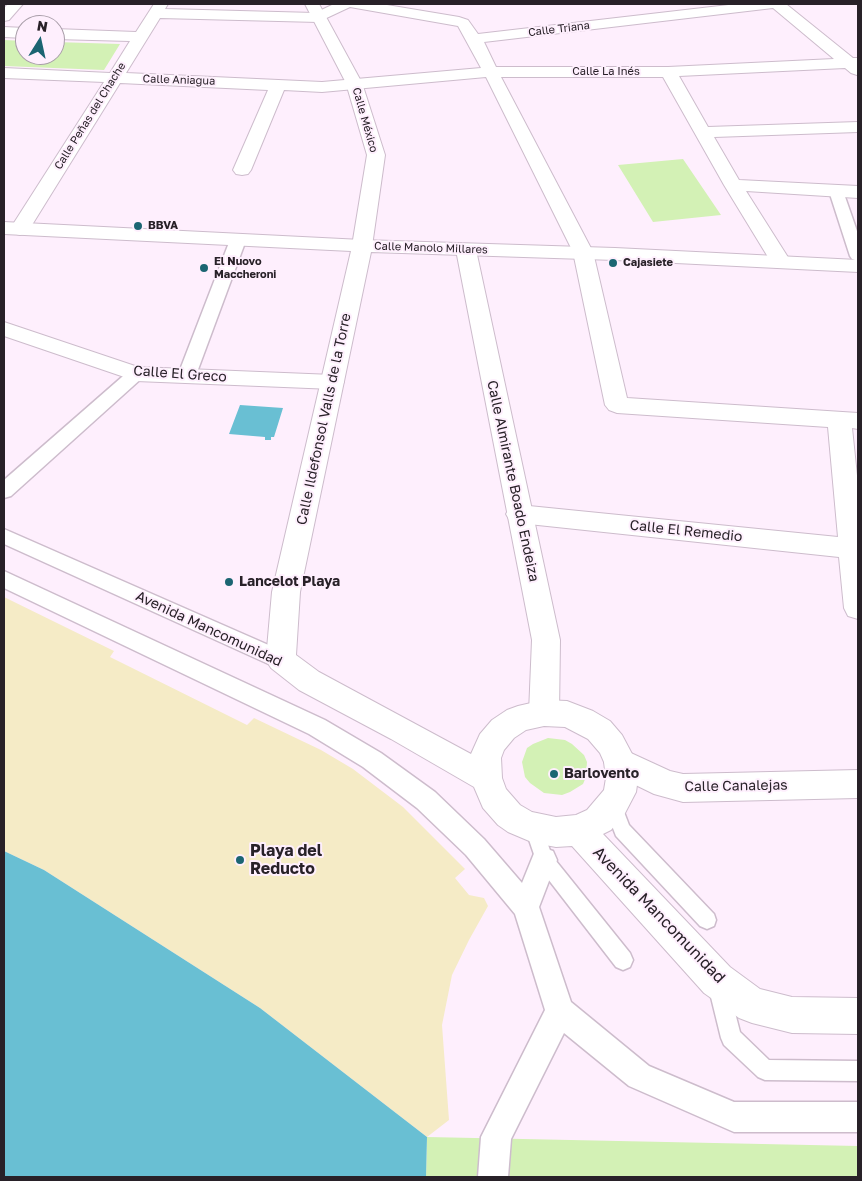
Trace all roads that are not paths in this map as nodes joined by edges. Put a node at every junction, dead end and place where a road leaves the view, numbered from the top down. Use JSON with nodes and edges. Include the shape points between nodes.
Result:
{"nodes":[{"id":1,"x":16,"y":4,"type":"edge"},
{"id":2,"x":345,"y":4,"type":"edge"},
{"id":3,"x":355,"y":4,"type":"edge"},
{"id":4,"x":772,"y":4,"type":"edge"},
{"id":5,"x":777,"y":4,"type":"edge"},
{"id":6,"x":158,"y":8,"type":"edge"},
{"id":7,"x":315,"y":11,"type":"edge"},
{"id":8,"x":4,"y":17,"type":"edge"},
{"id":9,"x":65,"y":34,"type":"edge"},
{"id":10,"x":140,"y":37,"type":"junction"},
{"id":11,"x":474,"y":39,"type":"junction"},
{"id":12,"x":856,"y":66,"type":"edge"},
{"id":13,"x":492,"y":72,"type":"junction"},
{"id":14,"x":668,"y":72,"type":"junction"},
{"id":15,"x":4,"y":73,"type":"edge"},
{"id":16,"x":114,"y":78,"type":"junction"},
{"id":17,"x":354,"y":83,"type":"junction"},
{"id":18,"x":278,"y":85,"type":"junction"},
{"id":19,"x":858,"y":127,"type":"edge"},
{"id":20,"x":702,"y":132,"type":"junction"},
{"id":21,"x":242,"y":170,"type":"dead end"},
{"id":22,"x":733,"y":185,"type":"junction"},
{"id":23,"x":836,"y":191,"type":"junction"},
{"id":24,"x":858,"y":192,"type":"edge"},
{"id":25,"x":12,"y":228,"type":"edge"},
{"id":26,"x":238,"y":240,"type":"junction"},
{"id":27,"x":362,"y":246,"type":"junction"},
{"id":28,"x":466,"y":250,"type":"junction"},
{"id":29,"x":583,"y":252,"type":"junction"},
{"id":30,"x":858,"y":256,"type":"edge"},
{"id":31,"x":781,"y":262,"type":"junction"},
{"id":32,"x":858,"y":266,"type":"edge"},
{"id":33,"x":4,"y":329,"type":"edge"},
{"id":34,"x":136,"y":374,"type":"junction"},
{"id":35,"x":187,"y":375,"type":"junction"},
{"id":36,"x":333,"y":382,"type":"junction"},
{"id":37,"x":848,"y":420,"type":"edge"},
{"id":38,"x":4,"y":491,"type":"edge"},
{"id":39,"x":519,"y":514,"type":"junction"},
{"id":40,"x":4,"y":536,"type":"edge"},
{"id":41,"x":852,"y":548,"type":"junction"},
{"id":42,"x":4,"y":579,"type":"edge"},
{"id":43,"x":858,"y":608,"type":"edge"},
{"id":44,"x":281,"y":660,"type":"junction"},
{"id":45,"x":544,"y":713,"type":"junction"},
{"id":46,"x":620,"y":762,"type":"junction"},
{"id":47,"x":486,"y":778,"type":"junction"},
{"id":48,"x":858,"y":784,"type":"edge"},
{"id":49,"x":613,"y":805,"type":"junction"},
{"id":50,"x":534,"y":828,"type":"junction"},
{"id":51,"x":579,"y":830,"type":"junction"},
{"id":52,"x":544,"y":860,"type":"junction"},
{"id":53,"x":526,"y":907,"type":"junction"},
{"id":54,"x":707,"y":920,"type":"dead end"},
{"id":55,"x":623,"y":960,"type":"dead end"},
{"id":56,"x":717,"y":980,"type":"junction"},
{"id":57,"x":560,"y":1011,"type":"junction"},
{"id":58,"x":858,"y":1016,"type":"edge"},
{"id":59,"x":858,"y":1071,"type":"edge"},
{"id":60,"x":858,"y":1117,"type":"edge"},
{"id":61,"x":493,"y":1177,"type":"edge"}],
"edges":[{"from":1,"to":8,"type":"street"},
{"from":2,"to":7,"type":"street"},
{"from":3,"to":11,"type":"street","via":[[454,20],[463,23]]},
{"from":4,"to":11,"type":"street","name":"Calle Triana"},
{"from":5,"to":12,"type":"street"},
{"from":6,"to":7,"type":"street"},
{"from":6,"to":10,"type":"street","name":"Calle Peñas del Chache"},
{"from":7,"to":17,"type":"street","name":"Calle México"},
{"from":9,"to":10,"type":"street"},
{"from":10,"to":16,"type":"street","name":"Calle Peñas del Chache"},
{"from":11,"to":13,"type":"street"},
{"from":12,"to":14,"type":"street","name":"Calle La Inés"},
{"from":13,"to":14,"type":"street","name":"Calle La Inés"},
{"from":13,"to":17,"type":"street","name":"Calle La Inés"},
{"from":13,"to":29,"type":"street"},
{"from":14,"to":20,"type":"street"},
{"from":15,"to":16,"type":"street","name":"Calle Aniagua"},
{"from":16,"to":18,"type":"street","name":"Calle Aniagua"},
{"from":16,"to":25,"type":"street","name":"Calle Peñas del Chache"},
{"from":17,"to":18,"type":"street","name":"Calle Aniagua","via":[[322,87]]},
{"from":17,"to":27,"type":"street","name":"Calle México","via":[[376,156]]},
{"from":18,"to":21,"type":"street"},
{"from":19,"to":20,"type":"street"},
{"from":20,"to":22,"type":"street"},
{"from":22,"to":23,"type":"street"},
{"from":22,"to":31,"type":"street"},
{"from":23,"to":24,"type":"street"},
{"from":23,"to":30,"type":"street"},
{"from":25,"to":26,"type":"street","name":"Calle Manolo Millares"},
{"from":26,"to":27,"type":"street","name":"Calle Manolo Millares"},
{"from":26,"to":35,"type":"street"},
{"from":27,"to":28,"type":"street","name":"Calle Manolo Millares"},
{"from":27,"to":36,"type":"street","name":"Calle Ildefonsol Valls de la Torre"},
{"from":28,"to":29,"type":"street","name":"Calle Manolo Millares"},
{"from":28,"to":39,"type":"street","name":"Calle Almirante Boado Endeiza"},
{"from":29,"to":31,"type":"street","name":"Calle Manolo Millares"},
{"from":29,"to":37,"type":"street","via":[[618,405]]},
{"from":31,"to":32,"type":"street","name":"Calle Manolo Millares"},
{"from":33,"to":34,"type":"street","name":"Calle El Greco"},
{"from":34,"to":35,"type":"street","name":"Calle El Greco"},
{"from":34,"to":38,"type":"street"},
{"from":35,"to":36,"type":"street","name":"Calle El Greco"},
{"from":36,"to":44,"type":"street","name":"Calle Ildefonsol Valls de la Torre","via":[[286,592]]},
{"from":37,"to":41,"type":"street"},
{"from":39,"to":41,"type":"street","name":"Calle El Remedio"},
{"from":39,"to":45,"type":"street","name":"Calle Almirante Boado Endeiza","via":[[546,640]]},
{"from":40,"to":44,"type":"street","name":"Avenida Mancomunidad"},
{"from":41,"to":43,"type":"street"},
{"from":42,"to":53,"type":"street","via":[[317,727],[372,760],[426,800],[474,847]]},
{"from":44,"to":47,"type":"street","name":"Avenida Mancomunidad","via":[[309,681]]},
{"from":45,"to":46,"type":"street","via":[[567,714],[599,730]]},
{"from":45,"to":47,"type":"street","via":[[518,719],[503,729],[485,758]]},
{"from":46,"to":48,"type":"street","name":"Calle Canalejas","via":[[665,784],[683,788]]},
{"from":46,"to":49,"type":"street","via":[[621,785]]},
{"from":47,"to":50,"type":"street","via":[[494,798],[508,815]]},
{"from":49,"to":51,"type":"street","via":[[599,820]]},
{"from":49,"to":54,"type":"lane","via":[[622,830]]},
{"from":50,"to":51,"type":"street","via":[[556,832]]},
{"from":50,"to":52,"type":"lane"},
{"from":51,"to":56,"type":"street","name":"Avenida Mancomunidad"},
{"from":52,"to":53,"type":"street"},
{"from":52,"to":55,"type":"lane"},
{"from":53,"to":57,"type":"street"},
{"from":56,"to":58,"type":"street","name":"Avenida Mancomunidad","via":[[752,1005],[792,1015]]},
{"from":56,"to":59,"type":"lane","via":[[731,1038],[765,1070]]},
{"from":57,"to":60,"type":"street","via":[[639,1076],[734,1117]]},
{"from":57,"to":61,"type":"street","via":[[496,1137]]}]}
